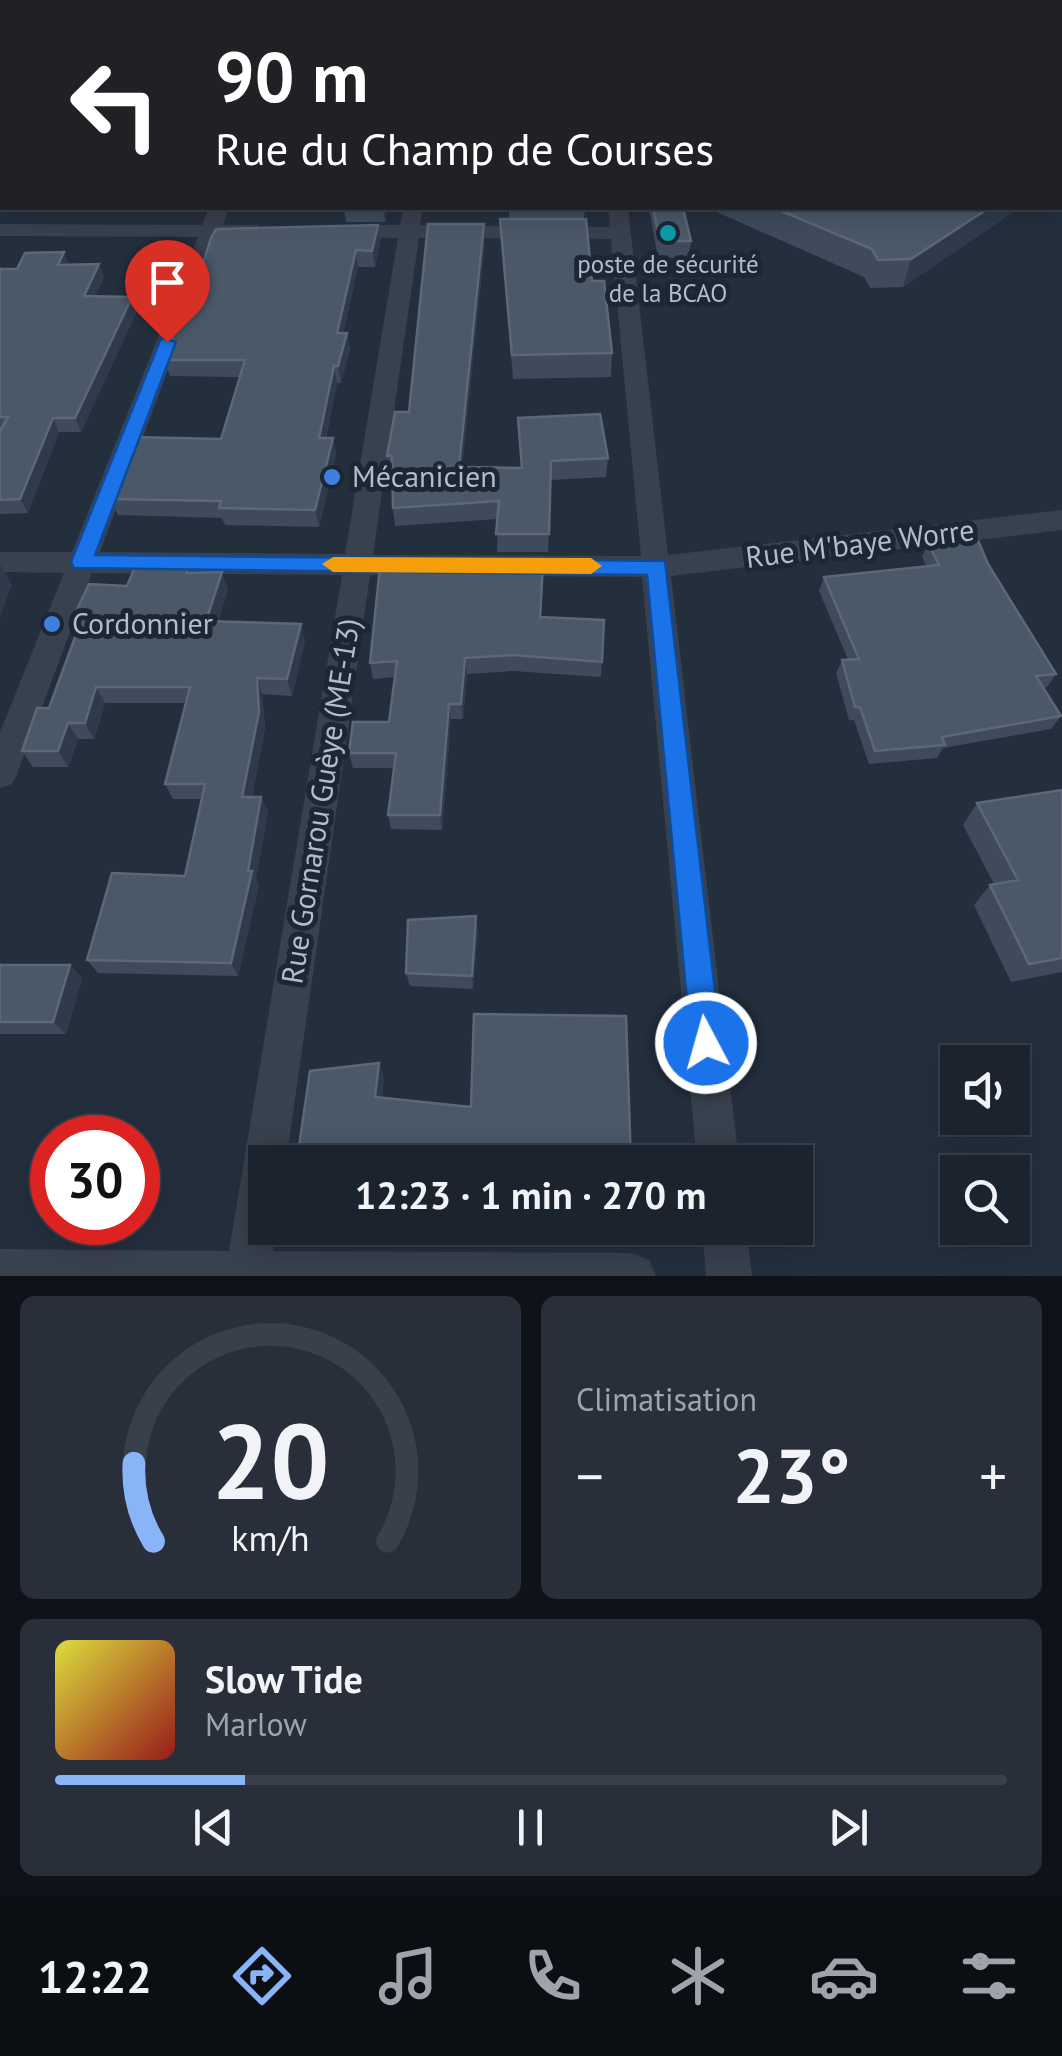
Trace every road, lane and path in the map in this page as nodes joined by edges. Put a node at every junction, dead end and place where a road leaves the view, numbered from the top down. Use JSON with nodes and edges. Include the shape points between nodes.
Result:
{"nodes":[{"id":1,"x":215,"y":219,"type":"edge"},
{"id":2,"x":411,"y":220,"type":"edge"},
{"id":3,"x":619,"y":220,"type":"edge"},
{"id":4,"x":0,"y":228,"type":"edge"},
{"id":5,"x":270,"y":231,"type":"edge"},
{"id":6,"x":310,"y":231,"type":"edge"},
{"id":7,"x":1062,"y":520,"type":"edge"},
{"id":8,"x":0,"y":562,"type":"edge"},
{"id":9,"x":82,"y":562,"type":"junction"},
{"id":10,"x":358,"y":564,"type":"junction"},
{"id":11,"x":658,"y":567,"type":"junction"},
{"id":12,"x":0,"y":774,"type":"edge"},
{"id":13,"x":716,"y":1145,"type":"edge"},
{"id":14,"x":726,"y":1245,"type":"edge"},
{"id":15,"x":0,"y":1272,"type":"edge"},
{"id":16,"x":248,"y":1275,"type":"edge"},
{"id":17,"x":633,"y":1276,"type":"edge"},
{"id":18,"x":729,"y":1276,"type":"edge"}],
"edges":[{"from":1,"to":4,"type":"street"},
{"from":1,"to":5,"type":"street"},
{"from":1,"to":9,"type":"street"},
{"from":2,"to":3,"type":"street"},
{"from":2,"to":6,"type":"street"},
{"from":2,"to":10,"type":"street","name":"Rue Gornarou Guèye (ME-13)"},
{"from":3,"to":11,"type":"street"},
{"from":7,"to":11,"type":"street","name":"Rue M'baye Worre"},
{"from":8,"to":9,"type":"street","name":"Rue M'baye Worre"},
{"from":9,"to":10,"type":"street","name":"Rue M'baye Worre"},
{"from":9,"to":12,"type":"street"},
{"from":10,"to":11,"type":"street","name":"Rue M'baye Worre"},
{"from":10,"to":16,"type":"street","name":"Rue Gornarou Guèye (ME-13)"},
{"from":11,"to":13,"type":"street"},
{"from":14,"to":18,"type":"street"},
{"from":15,"to":16,"type":"street"},
{"from":16,"to":17,"type":"street"}]}
